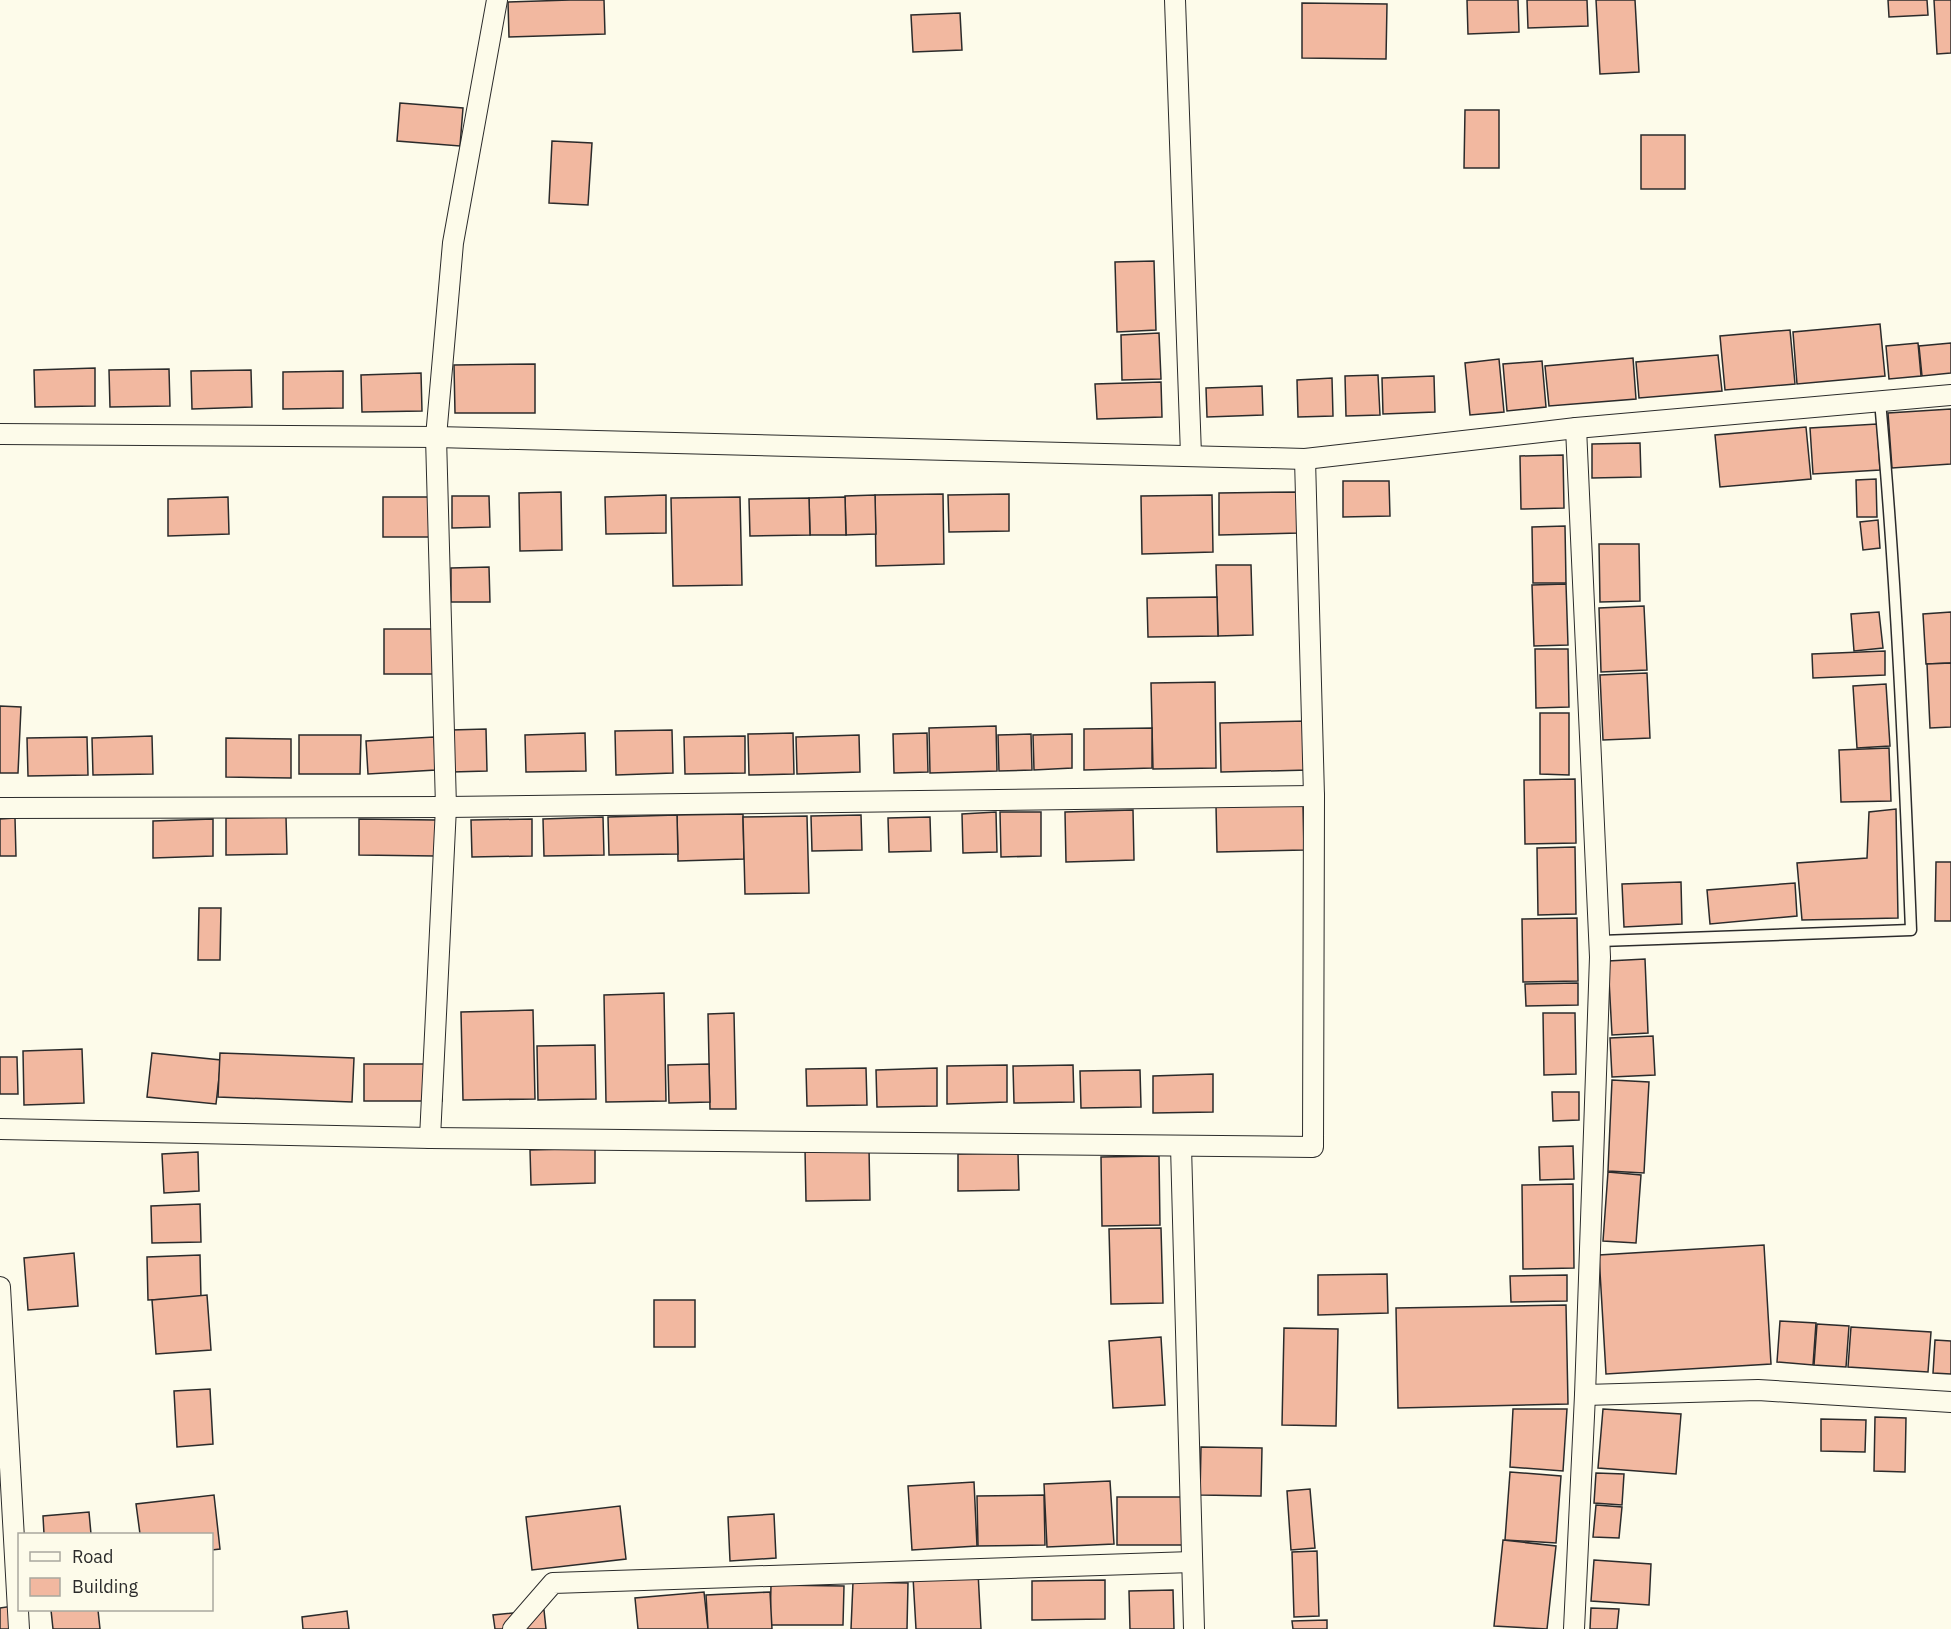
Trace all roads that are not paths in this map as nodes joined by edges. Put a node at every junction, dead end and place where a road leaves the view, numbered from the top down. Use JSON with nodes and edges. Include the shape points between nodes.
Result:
{"nodes":[{"id":1,"x":497,"y":0,"type":"edge"},
{"id":2,"x":1175,"y":0,"type":"edge"},
{"id":3,"x":1951,"y":395,"type":"edge"},
{"id":4,"x":1880,"y":401,"type":"junction"},
{"id":5,"x":1576,"y":428,"type":"junction"},
{"id":6,"x":0,"y":434,"type":"edge"},
{"id":7,"x":436,"y":437,"type":"junction"},
{"id":8,"x":1191,"y":455,"type":"junction"},
{"id":9,"x":1305,"y":459,"type":"junction"},
{"id":10,"x":1314,"y":796,"type":"junction"},
{"id":11,"x":0,"y":807,"type":"edge"},
{"id":12,"x":446,"y":807,"type":"junction"},
{"id":13,"x":1600,"y":941,"type":"junction"},
{"id":14,"x":0,"y":1129,"type":"edge"},
{"id":15,"x":430,"y":1138,"type":"junction"},
{"id":16,"x":1181,"y":1146,"type":"junction"},
{"id":17,"x":0,"y":1287,"type":"edge"},
{"id":18,"x":1586,"y":1395,"type":"junction"},
{"id":19,"x":1951,"y":1402,"type":"edge"},
{"id":20,"x":1192,"y":1562,"type":"junction"},
{"id":21,"x":19,"y":1629,"type":"edge"},
{"id":22,"x":513,"y":1629,"type":"edge"},
{"id":23,"x":1194,"y":1629,"type":"edge"},
{"id":24,"x":1574,"y":1629,"type":"edge"}],
"edges":[{"from":1,"to":7,"type":"street","via":[[453,243]]},
{"from":2,"to":8,"type":"street"},
{"from":3,"to":4,"type":"street"},
{"from":4,"to":5,"type":"street"},
{"from":4,"to":13,"type":"lane","via":[[1904,748],[1911,930]]},
{"from":5,"to":9,"type":"street"},
{"from":5,"to":13,"type":"street"},
{"from":6,"to":7,"type":"street"},
{"from":7,"to":8,"type":"street"},
{"from":7,"to":12,"type":"street"},
{"from":8,"to":9,"type":"street"},
{"from":9,"to":10,"type":"street"},
{"from":10,"to":12,"type":"street"},
{"from":10,"to":16,"type":"street","via":[[1313,1147]]},
{"from":11,"to":12,"type":"street"},
{"from":12,"to":15,"type":"street"},
{"from":13,"to":18,"type":"street"},
{"from":14,"to":15,"type":"street"},
{"from":15,"to":16,"type":"street"},
{"from":16,"to":20,"type":"street"},
{"from":17,"to":21,"type":"street"},
{"from":18,"to":19,"type":"street","via":[[1758,1390]]},
{"from":18,"to":24,"type":"street"},
{"from":20,"to":22,"type":"street","via":[[553,1583]]},
{"from":20,"to":23,"type":"street"}]}
